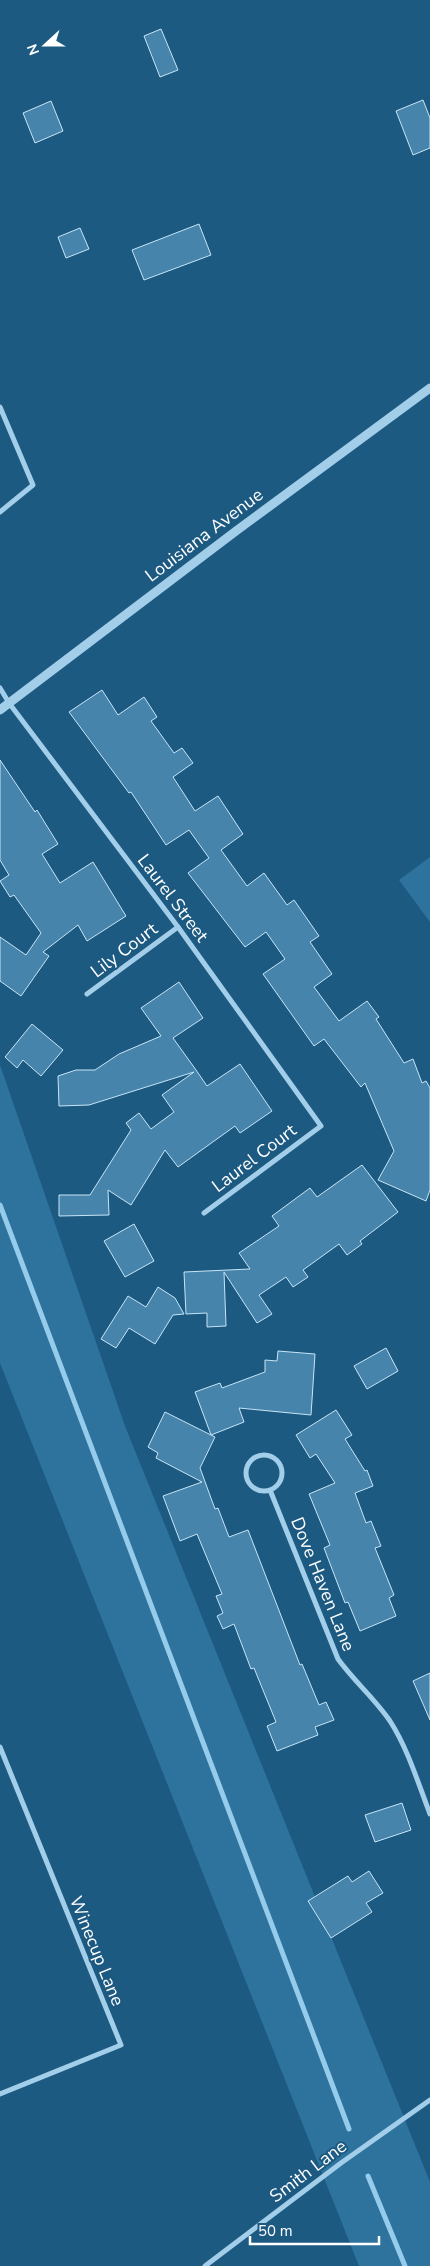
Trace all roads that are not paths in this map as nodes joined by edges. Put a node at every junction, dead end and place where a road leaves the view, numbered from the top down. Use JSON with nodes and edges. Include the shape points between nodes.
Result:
{"nodes":[{"id":1,"x":430,"y":388,"type":"edge"},
{"id":2,"x":0,"y":407,"type":"edge"},
{"id":3,"x":0,"y":512,"type":"edge"},
{"id":4,"x":0,"y":688,"type":"edge"},
{"id":5,"x":9,"y":703,"type":"junction"},
{"id":6,"x":0,"y":710,"type":"edge"},
{"id":7,"x":178,"y":927,"type":"junction"},
{"id":8,"x":87,"y":994,"type":"dead end"},
{"id":9,"x":321,"y":1126,"type":"joint"},
{"id":10,"x":204,"y":1213,"type":"dead end"},
{"id":11,"x":270,"y":1490,"type":"junction"},
{"id":12,"x":0,"y":1747,"type":"edge"},
{"id":13,"x":430,"y":1814,"type":"edge"},
{"id":14,"x":0,"y":2094,"type":"edge"},
{"id":15,"x":430,"y":2100,"type":"edge"},
{"id":16,"x":207,"y":2265,"type":"edge"}],
"edges":[{"from":1,"to":5,"type":"street","name":"Louisiana Avenue"},
{"from":2,"to":3,"type":"street","via":[[33,485]]},
{"from":4,"to":5,"type":"street","name":"Laurel Street"},
{"from":5,"to":6,"type":"street","name":"Louisiana Avenue"},
{"from":5,"to":7,"type":"street","name":"Laurel Street"},
{"from":7,"to":8,"type":"street","name":"Lily Court"},
{"from":7,"to":9,"type":"street","name":"Laurel Street"},
{"from":9,"to":10,"type":"street","name":"Laurel Court"},
{"from":11,"to":11,"type":"street","via":[[258,1490],[248,1482],[246,1470],[257,1456],[268,1455],[280,1466],[279,1483]]},
{"from":11,"to":13,"type":"street","name":"Dove Haven Lane","via":[[338,1659],[390,1721]]},
{"from":12,"to":14,"type":"street","name":"Winecup Lane","via":[[121,2045]]},
{"from":15,"to":16,"type":"street","name":"Smith Lane"}]}
